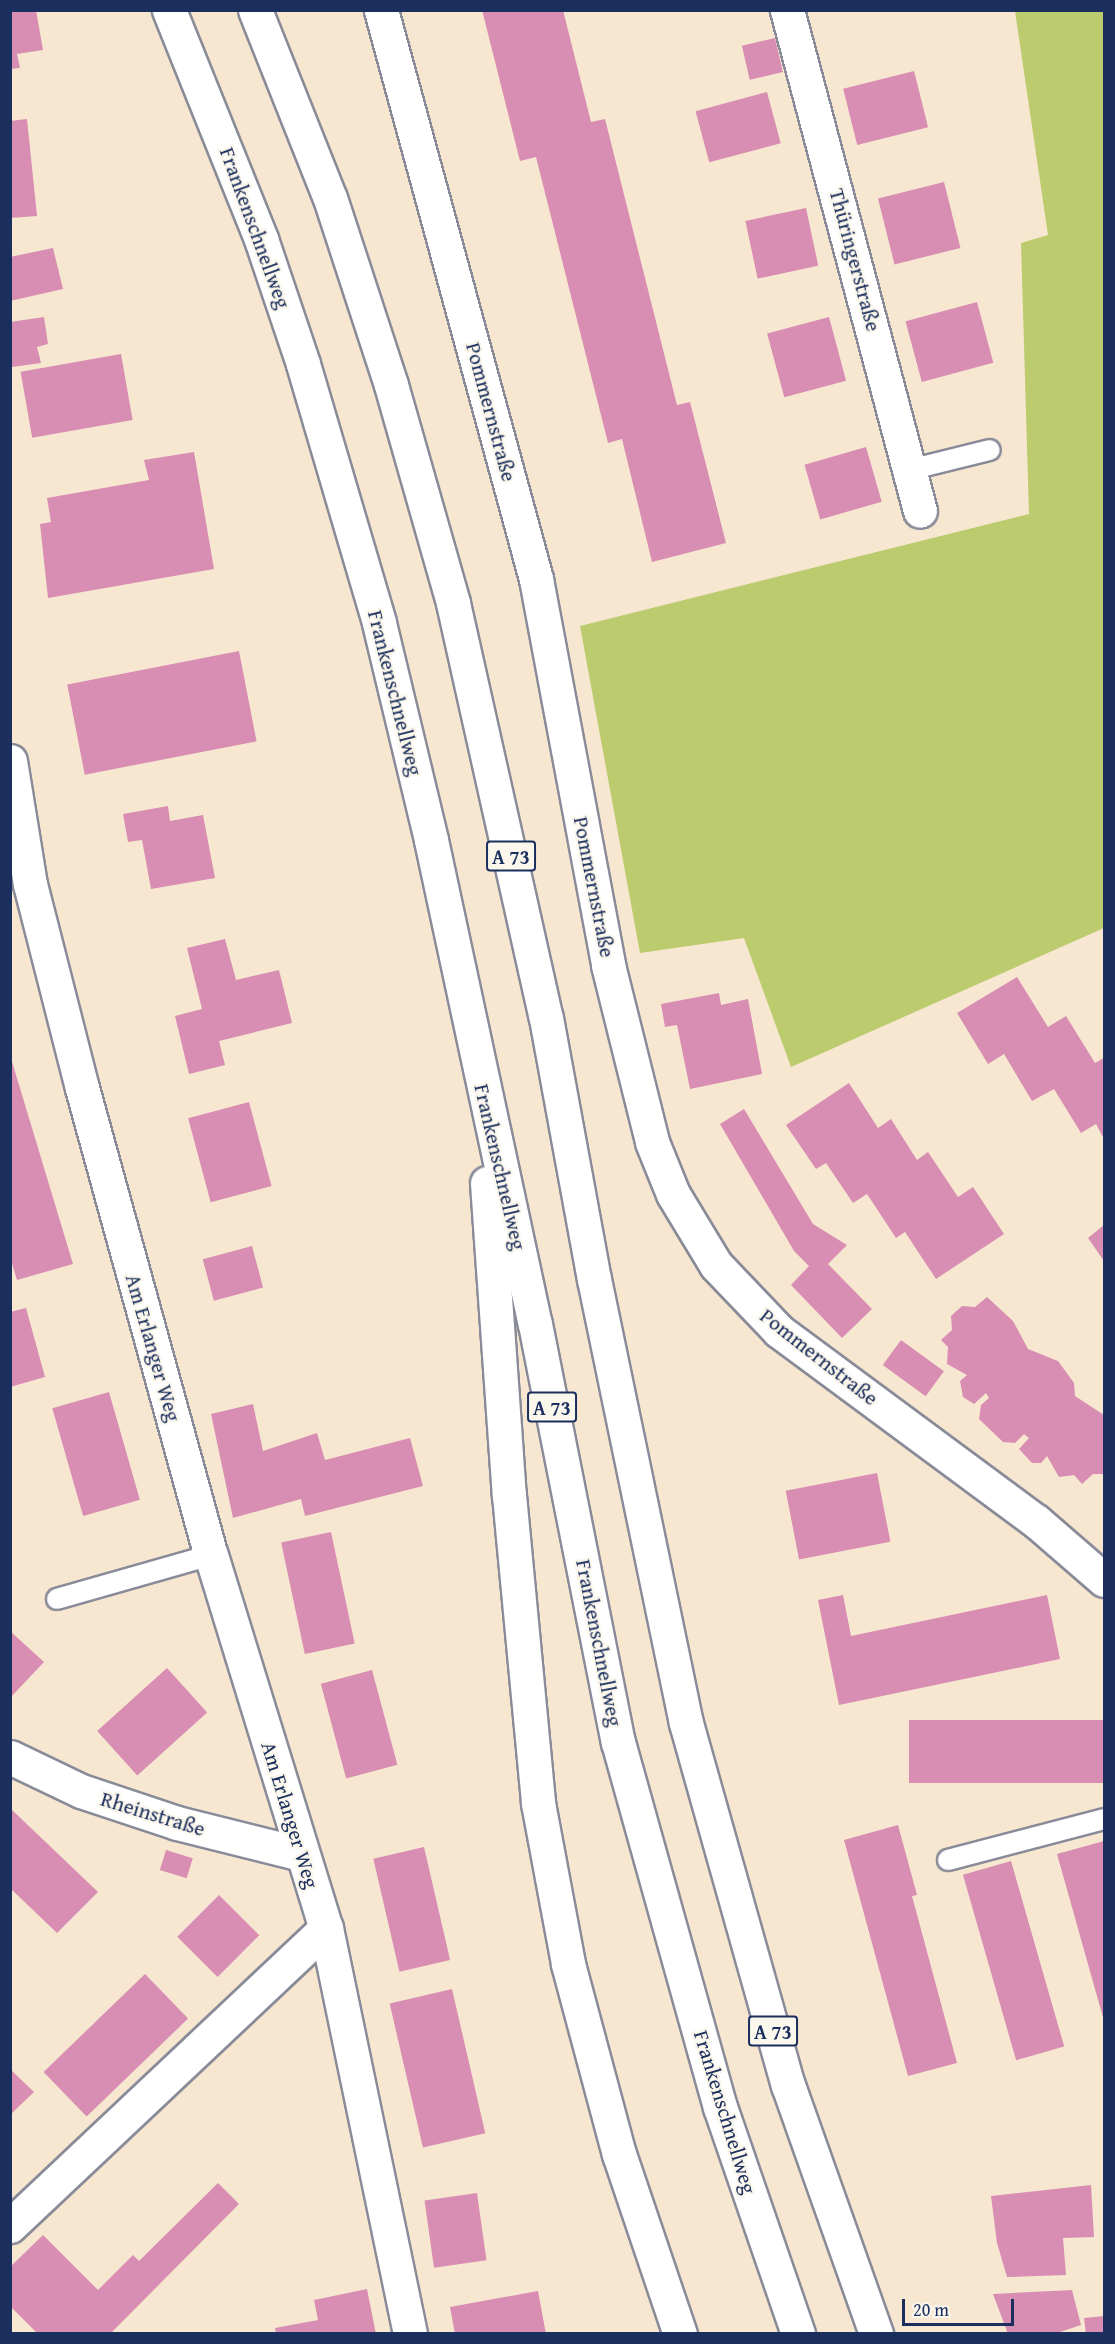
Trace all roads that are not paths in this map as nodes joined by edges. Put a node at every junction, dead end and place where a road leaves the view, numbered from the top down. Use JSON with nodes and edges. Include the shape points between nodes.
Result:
{"nodes":[{"id":1,"x":169,"y":10,"type":"edge"},
{"id":2,"x":255,"y":10,"type":"edge"},
{"id":3,"x":381,"y":10,"type":"edge"},
{"id":4,"x":787,"y":10,"type":"edge"},
{"id":5,"x":990,"y":450,"type":"dead end"},
{"id":6,"x":909,"y":470,"type":"junction"},
{"id":7,"x":920,"y":511,"type":"dead end"},
{"id":8,"x":10,"y":761,"type":"edge"},
{"id":9,"x":480,"y":1074,"type":"junction"},
{"id":10,"x":211,"y":1554,"type":"junction"},
{"id":11,"x":1104,"y":1580,"type":"edge"},
{"id":12,"x":57,"y":1599,"type":"dead end"},
{"id":13,"x":10,"y":1757,"type":"edge"},
{"id":14,"x":1104,"y":1819,"type":"edge"},
{"id":15,"x":301,"y":1854,"type":"junction"},
{"id":16,"x":948,"y":1860,"type":"dead end"},
{"id":17,"x":326,"y":1928,"type":"junction"},
{"id":18,"x":10,"y":2226,"type":"edge"},
{"id":19,"x":410,"y":2334,"type":"edge"},
{"id":20,"x":680,"y":2334,"type":"edge"},
{"id":21,"x":798,"y":2334,"type":"edge"},
{"id":22,"x":876,"y":2334,"type":"edge"}],
"edges":[{"from":1,"to":9,"type":"main road","name":"Frankenschnellweg","number":"A 73","via":[[261,238],[353,531],[431,840]]},
{"from":2,"to":22,"type":"main road","number":"A 73","via":[[330,198],[391,385],[453,603],[546,1018],[594,1279],[686,1723],[788,2085]]},
{"from":3,"to":11,"type":"main road","name":"Pommernstraße","via":[[536,579],[608,965],[652,1142],[673,1194],[716,1265],[780,1331],[1036,1521]]},
{"from":4,"to":6,"type":"main road","name":"Thüringerstraße"},
{"from":5,"to":6,"type":"lane"},
{"from":6,"to":7,"type":"main road","name":"Thüringerstraße"},
{"from":8,"to":10,"type":"main road","name":"Am Erlanger Weg","via":[[33,896]]},
{"from":9,"to":20,"type":"main road","via":[[509,1495],[538,1803],[568,1964],[619,2154]]},
{"from":9,"to":21,"type":"main road","name":"Frankenschnellweg","number":"A 73","via":[[535,1324],[618,1742],[720,2107]]},
{"from":10,"to":12,"type":"lane"},
{"from":10,"to":15,"type":"main road","name":"Am Erlanger Weg"},
{"from":13,"to":15,"type":"main road","name":"Rheinstraße","via":[[81,1791],[166,1820]]},
{"from":14,"to":16,"type":"lane"},
{"from":15,"to":17,"type":"main road","name":"Am Erlanger Weg"},
{"from":17,"to":18,"type":"main road"},
{"from":17,"to":19,"type":"main road","name":"Am Erlanger Weg"}]}
